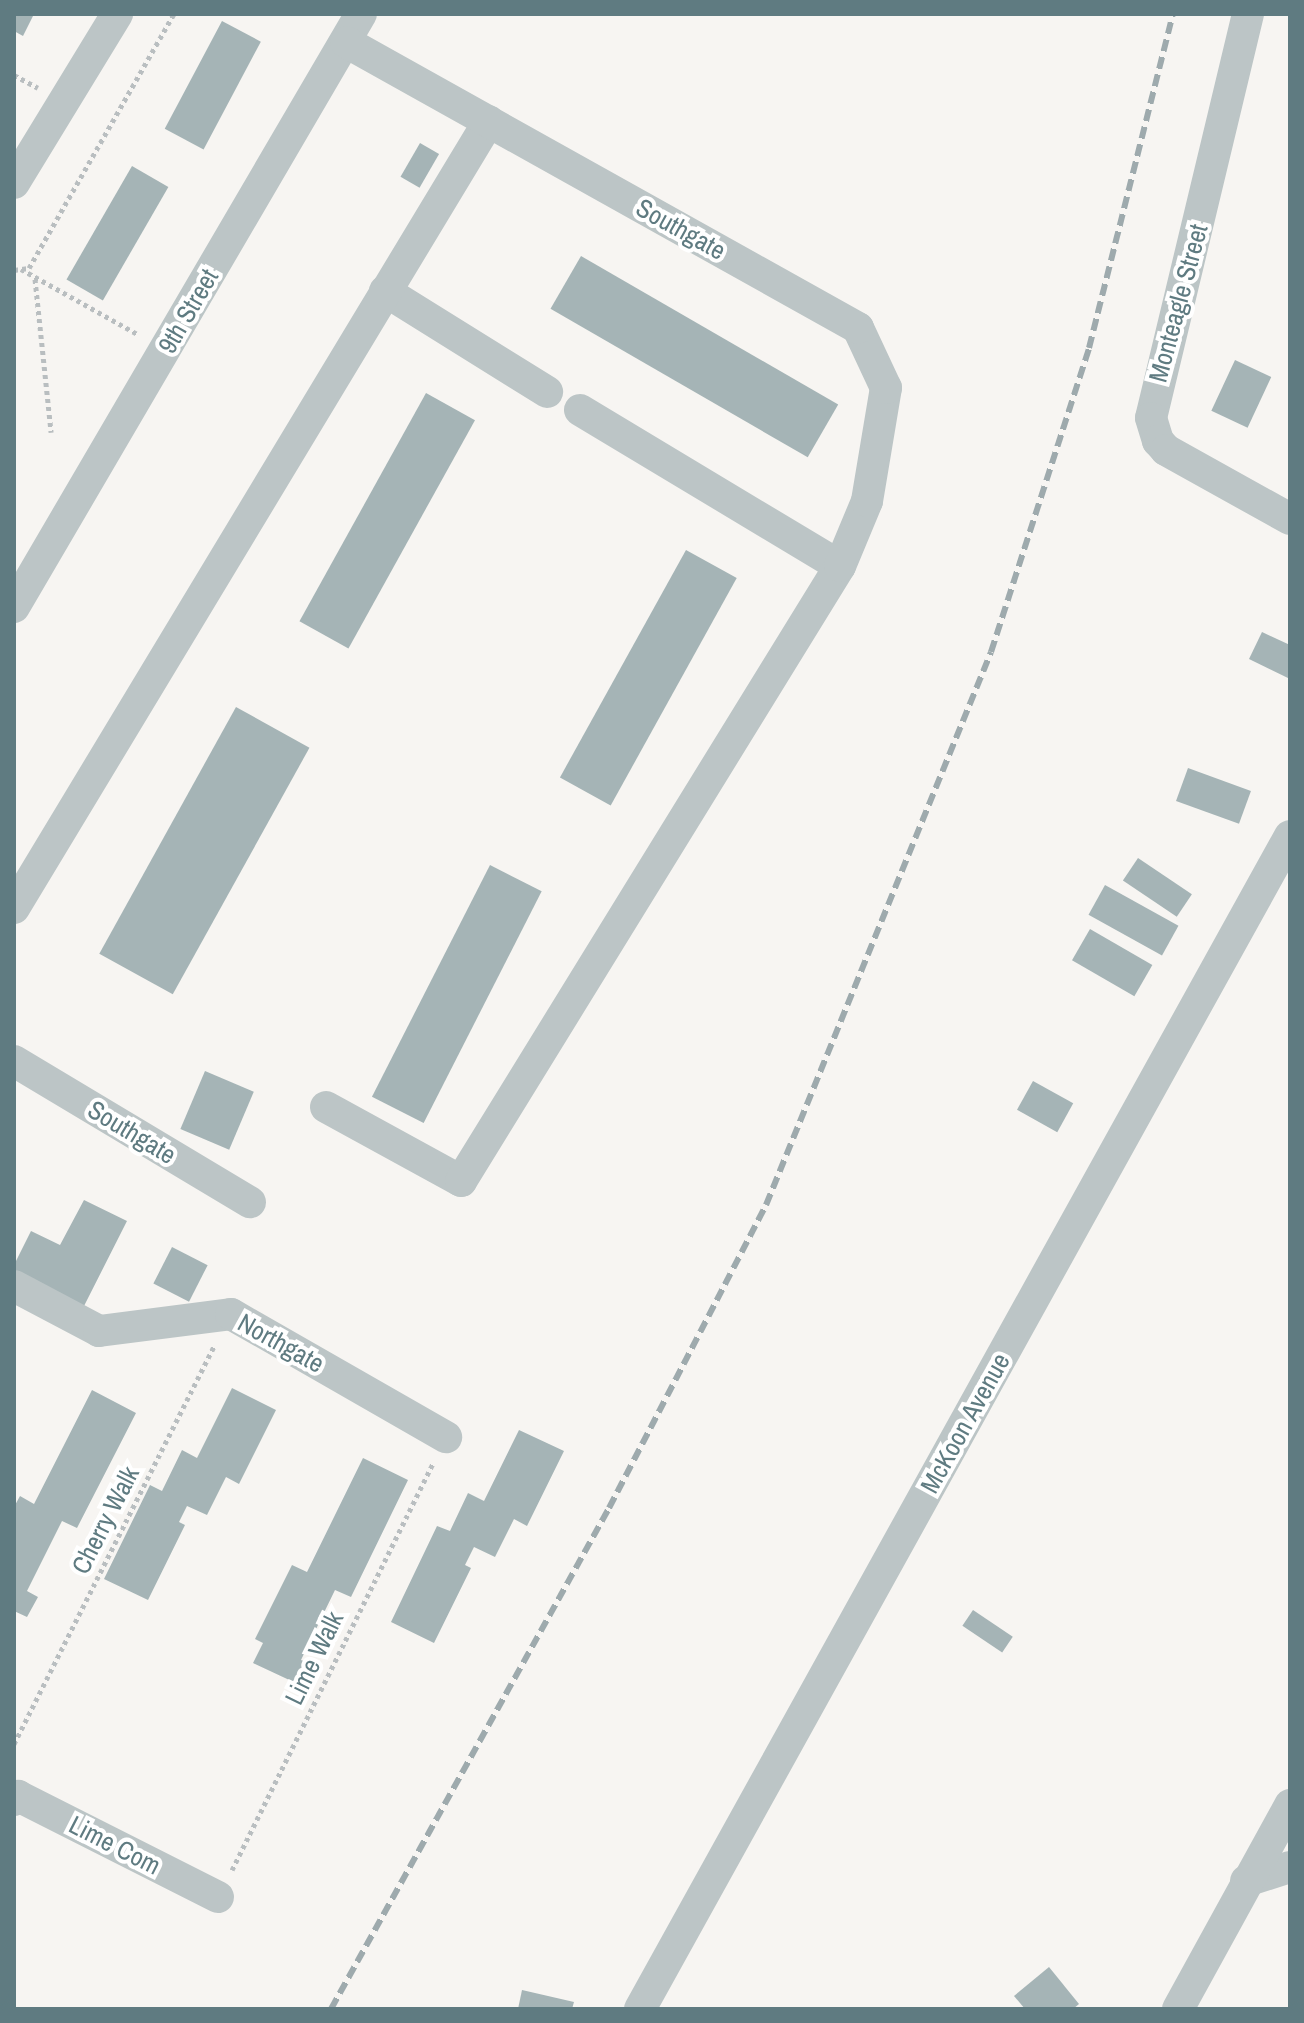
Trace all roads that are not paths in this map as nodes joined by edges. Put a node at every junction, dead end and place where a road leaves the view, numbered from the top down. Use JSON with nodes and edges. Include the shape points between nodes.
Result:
{"nodes":[{"id":1,"x":117,"y":14,"type":"edge"},
{"id":2,"x":1248,"y":14,"type":"edge"},
{"id":3,"x":353,"y":28,"type":"edge"},
{"id":4,"x":489,"y":121,"type":"junction"},
{"id":5,"x":14,"y":183,"type":"edge"},
{"id":6,"x":385,"y":291,"type":"junction"},
{"id":7,"x":547,"y":392,"type":"dead end"},
{"id":8,"x":580,"y":410,"type":"dead end"},
{"id":9,"x":1290,"y":519,"type":"edge"},
{"id":10,"x":840,"y":566,"type":"junction"},
{"id":11,"x":14,"y":607,"type":"edge"},
{"id":12,"x":1290,"y":836,"type":"edge"},
{"id":13,"x":14,"y":908,"type":"edge"},
{"id":14,"x":14,"y":1061,"type":"edge"},
{"id":15,"x":326,"y":1107,"type":"dead end"},
{"id":16,"x":250,"y":1202,"type":"dead end"},
{"id":17,"x":14,"y":1286,"type":"edge"},
{"id":18,"x":446,"y":1437,"type":"road end"},
{"id":19,"x":14,"y":1800,"type":"edge"},
{"id":20,"x":1290,"y":1805,"type":"edge"},
{"id":21,"x":1290,"y":1867,"type":"edge"},
{"id":22,"x":1246,"y":1881,"type":"junction"},
{"id":23,"x":218,"y":1897,"type":"road end"},
{"id":24,"x":640,"y":2009,"type":"edge"},
{"id":25,"x":1178,"y":2009,"type":"edge"}],
"edges":[{"from":1,"to":5,"type":"street"},
{"from":2,"to":9,"type":"street","name":"Monteagle Street","via":[[1151,418],[1166,450]]},
{"from":3,"to":4,"type":"street","name":"Southgate"},
{"from":3,"to":11,"type":"street","name":"9th Street"},
{"from":4,"to":6,"type":"street"},
{"from":4,"to":10,"type":"street","name":"Southgate","via":[[858,328],[886,388],[867,501]]},
{"from":6,"to":7,"type":"street"},
{"from":6,"to":13,"type":"street"},
{"from":8,"to":10,"type":"street"},
{"from":10,"to":15,"type":"street","name":"Southgate","via":[[461,1181]]},
{"from":12,"to":24,"type":"street","name":"McKoon Avenue"},
{"from":14,"to":16,"type":"street","name":"Southgate"},
{"from":17,"to":18,"type":"street","name":"Northgate","via":[[99,1331],[231,1314]]},
{"from":19,"to":23,"type":"street","name":"Lime Com","via":[[18,1796]]},
{"from":20,"to":22,"type":"street"},
{"from":21,"to":22,"type":"street"},
{"from":22,"to":25,"type":"street"}]}
